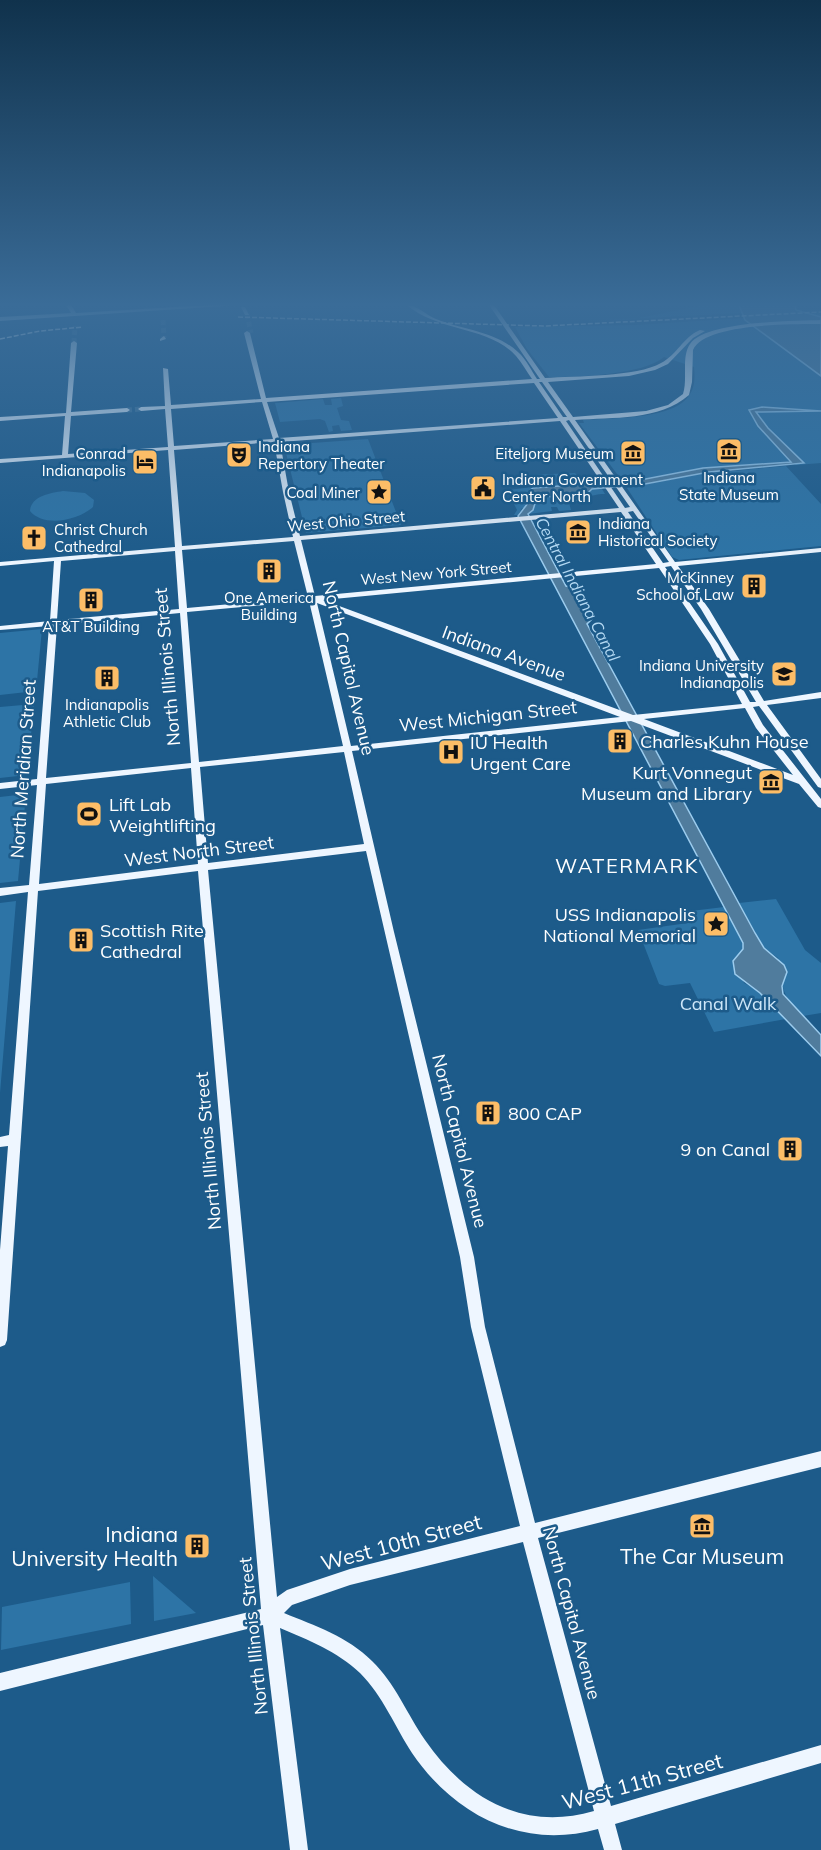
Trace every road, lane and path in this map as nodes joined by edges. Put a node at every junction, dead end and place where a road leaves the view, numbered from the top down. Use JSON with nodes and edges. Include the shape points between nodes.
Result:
{"nodes":[{"id":1,"x":71,"y":391,"type":"edge"},
{"id":2,"x":167,"y":391,"type":"edge"},
{"id":3,"x":262,"y":391,"type":"edge"},
{"id":4,"x":354,"y":391,"type":"edge"},
{"id":5,"x":542,"y":391,"type":"edge"},
{"id":6,"x":554,"y":391,"type":"edge"},
{"id":7,"x":688,"y":391,"type":"edge"},
{"id":8,"x":263,"y":397,"type":"junction"},
{"id":9,"x":168,"y":407,"type":"junction"},
{"id":10,"x":141,"y":409,"type":"tunnel mouth"},
{"id":11,"x":127,"y":410,"type":"tunnel mouth"},
{"id":12,"x":69,"y":414,"type":"junction"},
{"id":13,"x":0,"y":418,"type":"edge"},
{"id":14,"x":572,"y":419,"type":"junction"},
{"id":15,"x":561,"y":420,"type":"junction"},
{"id":16,"x":276,"y":440,"type":"junction"},
{"id":17,"x":171,"y":448,"type":"junction"},
{"id":18,"x":65,"y":456,"type":"junction"},
{"id":19,"x":0,"y":460,"type":"edge"},
{"id":20,"x":636,"y":509,"type":"junction"},
{"id":21,"x":624,"y":511,"type":"junction"},
{"id":22,"x":297,"y":538,"type":"junction"},
{"id":23,"x":179,"y":549,"type":"junction"},
{"id":24,"x":821,"y":550,"type":"edge"},
{"id":25,"x":58,"y":559,"type":"junction"},
{"id":26,"x":0,"y":564,"type":"edge"},
{"id":27,"x":675,"y":564,"type":"junction"},
{"id":28,"x":659,"y":566,"type":"junction"},
{"id":29,"x":311,"y":598,"type":"junction"},
{"id":30,"x":184,"y":610,"type":"junction"},
{"id":31,"x":53,"y":622,"type":"junction"},
{"id":32,"x":0,"y":628,"type":"edge"},
{"id":33,"x":752,"y":688,"type":"junction"},
{"id":34,"x":821,"y":697,"type":"edge"},
{"id":35,"x":761,"y":704,"type":"junction"},
{"id":36,"x":747,"y":705,"type":"junction"},
{"id":37,"x":623,"y":716,"type":"junction"},
{"id":38,"x":644,"y":720,"type":"junction"},
{"id":39,"x":346,"y":749,"type":"junction"},
{"id":40,"x":778,"y":753,"type":"junction"},
{"id":41,"x":753,"y":764,"type":"junction"},
{"id":42,"x":197,"y":765,"type":"junction"},
{"id":43,"x":801,"y":781,"type":"junction"},
{"id":44,"x":40,"y":782,"type":"junction"},
{"id":45,"x":821,"y":785,"type":"edge"},
{"id":46,"x":0,"y":786,"type":"edge"},
{"id":47,"x":821,"y":805,"type":"edge"},
{"id":48,"x":369,"y":847,"type":"junction"},
{"id":49,"x":203,"y":867,"type":"junction"},
{"id":50,"x":33,"y":888,"type":"junction"},
{"id":51,"x":0,"y":892,"type":"edge"},
{"id":52,"x":7,"y":1141,"type":"edge"},
{"id":53,"x":0,"y":1340,"type":"edge"},
{"id":54,"x":821,"y":1459,"type":"edge"},
{"id":55,"x":529,"y":1532,"type":"junction"},
{"id":56,"x":270,"y":1615,"type":"junction"},
{"id":57,"x":0,"y":1682,"type":"edge"},
{"id":58,"x":821,"y":1754,"type":"edge"},
{"id":59,"x":604,"y":1817,"type":"junction"},
{"id":60,"x":299,"y":1850,"type":"edge"},
{"id":61,"x":613,"y":1850,"type":"edge"}],
"edges":[{"from":1,"to":12,"type":"main road"},
{"from":2,"to":9,"type":"main road","name":"North Illinois Street"},
{"from":3,"to":8,"type":"main road","name":"North Capitol Avenue"},
{"from":4,"to":8,"type":"main road"},
{"from":5,"to":15,"type":"main road"},
{"from":6,"to":14,"type":"main road"},
{"from":7,"to":14,"type":"main road","via":[[673,405],[641,414]]},
{"from":8,"to":9,"type":"main road"},
{"from":8,"to":16,"type":"main road","name":"North Capitol Avenue"},
{"from":9,"to":10,"type":"main road"},
{"from":9,"to":17,"type":"main road","name":"North Illinois Street"},
{"from":11,"to":12,"type":"main road"},
{"from":12,"to":13,"type":"main road"},
{"from":12,"to":18,"type":"main road"},
{"from":14,"to":15,"type":"main road"},
{"from":14,"to":20,"type":"main road"},
{"from":15,"to":16,"type":"main road"},
{"from":15,"to":21,"type":"main road"},
{"from":16,"to":17,"type":"main road"},
{"from":16,"to":22,"type":"main road","name":"North Capitol Avenue"},
{"from":17,"to":18,"type":"main road"},
{"from":17,"to":23,"type":"main road","name":"North Illinois Street"},
{"from":18,"to":19,"type":"main road"},
{"from":20,"to":21,"type":"main road","name":"West Ohio Street"},
{"from":20,"to":27,"type":"main road"},
{"from":21,"to":22,"type":"main road","name":"West Ohio Street"},
{"from":21,"to":28,"type":"main road"},
{"from":22,"to":23,"type":"main road","name":"West Ohio Street"},
{"from":22,"to":29,"type":"main road","name":"North Capitol Avenue"},
{"from":23,"to":25,"type":"main road","name":"West Ohio Street"},
{"from":23,"to":30,"type":"main road","name":"North Illinois Street"},
{"from":24,"to":27,"type":"main road","name":"West New York Street"},
{"from":25,"to":26,"type":"main road","name":"West Ohio Street"},
{"from":25,"to":31,"type":"main road","name":"North Meridian Street"},
{"from":27,"to":28,"type":"main road","name":"West New York Street"},
{"from":27,"to":33,"type":"main road"},
{"from":28,"to":29,"type":"main road","name":"West New York Street"},
{"from":28,"to":36,"type":"main road","via":[[721,656]]},
{"from":29,"to":30,"type":"main road","name":"West New York Street"},
{"from":29,"to":37,"type":"main road","name":"Indiana Avenue"},
{"from":29,"to":39,"type":"main road","name":"North Capitol Avenue"},
{"from":30,"to":31,"type":"main road","name":"West New York Street"},
{"from":30,"to":42,"type":"main road","name":"North Illinois Street"},
{"from":31,"to":32,"type":"main road","name":"West New York Street"},
{"from":31,"to":44,"type":"main road","name":"North Meridian Street"},
{"from":33,"to":34,"type":"main road","via":[[773,696]]},
{"from":33,"to":35,"type":"main road"},
{"from":34,"to":35,"type":"main road","via":[[779,706]]},
{"from":35,"to":36,"type":"main road"},
{"from":35,"to":45,"type":"main road"},
{"from":36,"to":38,"type":"main road"},
{"from":36,"to":40,"type":"main road"},
{"from":37,"to":38,"type":"main road","name":"Indiana Avenue"},
{"from":37,"to":39,"type":"main road","name":"West Michigan Street"},
{"from":38,"to":41,"type":"main road","name":"Indiana Avenue"},
{"from":39,"to":42,"type":"main road","name":"West Michigan Street"},
{"from":39,"to":48,"type":"main road","name":"North Capitol Avenue"},
{"from":40,"to":41,"type":"main road","via":[[770,761]]},
{"from":40,"to":43,"type":"main road"},
{"from":41,"to":43,"type":"main road","name":"Indiana Avenue"},
{"from":42,"to":44,"type":"main road","name":"West Michigan Street"},
{"from":42,"to":49,"type":"main road","name":"North Illinois Street"},
{"from":43,"to":45,"type":"main road","name":"Indiana Avenue"},
{"from":43,"to":47,"type":"main road"},
{"from":44,"to":46,"type":"main road","name":"West Michigan Street"},
{"from":44,"to":50,"type":"main road","name":"North Meridian Street"},
{"from":48,"to":49,"type":"main road","name":"West North Street"},
{"from":48,"to":55,"type":"main road","name":"North Capitol Avenue","via":[[467,1257],[478,1327]]},
{"from":49,"to":50,"type":"main road","name":"West North Street"},
{"from":49,"to":56,"type":"main road","name":"North Illinois Street"},
{"from":50,"to":51,"type":"main road","name":"West North Street"},
{"from":50,"to":52,"type":"main road","name":"North Meridian Street"},
{"from":52,"to":53,"type":"main road","name":"North Meridian Street"},
{"from":54,"to":55,"type":"main road","name":"West 10th Street"},
{"from":55,"to":56,"type":"main road","name":"West 10th Street","via":[[313,1589],[284,1600]]},
{"from":55,"to":59,"type":"main road","name":"North Capitol Avenue"},
{"from":56,"to":57,"type":"main road","name":"West 10th Street"},
{"from":56,"to":59,"type":"main road","name":"West 11th Street","via":[[332,1642],[356,1658],[389,1694],[426,1758],[448,1783],[478,1807],[509,1821],[541,1827],[567,1827]]},
{"from":56,"to":60,"type":"main road","name":"North Illinois Street"},
{"from":58,"to":59,"type":"main road","name":"West 11th Street"},
{"from":59,"to":61,"type":"main road","name":"North Capitol Avenue"}]}
